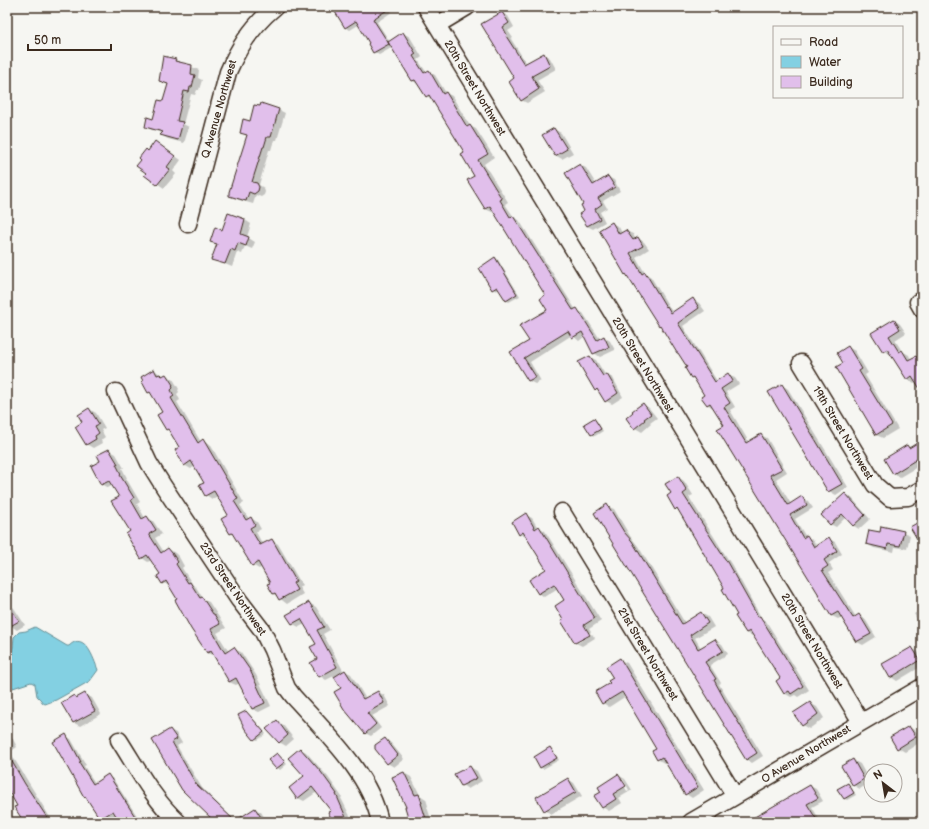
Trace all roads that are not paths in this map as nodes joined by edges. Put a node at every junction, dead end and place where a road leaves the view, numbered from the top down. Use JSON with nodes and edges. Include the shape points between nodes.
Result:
{"nodes":[{"id":1,"x":275,"y":7,"type":"edge"},
{"id":2,"x":426,"y":7,"type":"edge"},
{"id":3,"x":467,"y":7,"type":"edge"},
{"id":4,"x":437,"y":25,"type":"junction"},
{"id":5,"x":188,"y":224,"type":"dead end"},
{"id":6,"x":801,"y":363,"type":"dead end"},
{"id":7,"x":116,"y":392,"type":"dead end"},
{"id":8,"x":922,"y":489,"type":"edge"},
{"id":9,"x":562,"y":512,"type":"dead end"},
{"id":10,"x":922,"y":687,"type":"edge"},
{"id":11,"x":861,"y":722,"type":"junction"},
{"id":12,"x":119,"y":740,"type":"dead end"},
{"id":13,"x":735,"y":796,"type":"junction"},
{"id":14,"x":178,"y":822,"type":"edge"},
{"id":15,"x":380,"y":822,"type":"edge"},
{"id":16,"x":691,"y":822,"type":"edge"}],
"edges":[{"from":1,"to":5,"type":"street","name":"Q Avenue Northwest","via":[[243,41],[234,57]]},
{"from":2,"to":4,"type":"street","name":"20th Street Northwest"},
{"from":3,"to":4,"type":"street"},
{"from":4,"to":11,"type":"street","name":"20th Street Northwest"},
{"from":6,"to":8,"type":"street","name":"19th Street Northwest","via":[[875,485],[890,498],[908,497]]},
{"from":7,"to":15,"type":"street","name":"23rd Street Northwest","via":[[149,463],[164,488],[262,630],[292,696],[350,761],[364,781]]},
{"from":9,"to":13,"type":"street","name":"21st Street Northwest"},
{"from":10,"to":11,"type":"street","name":"O Avenue Northwest"},
{"from":11,"to":13,"type":"street","name":"O Avenue Northwest"},
{"from":12,"to":14,"type":"street","via":[[156,799]]},
{"from":13,"to":16,"type":"street","name":"O Avenue Northwest"}]}
